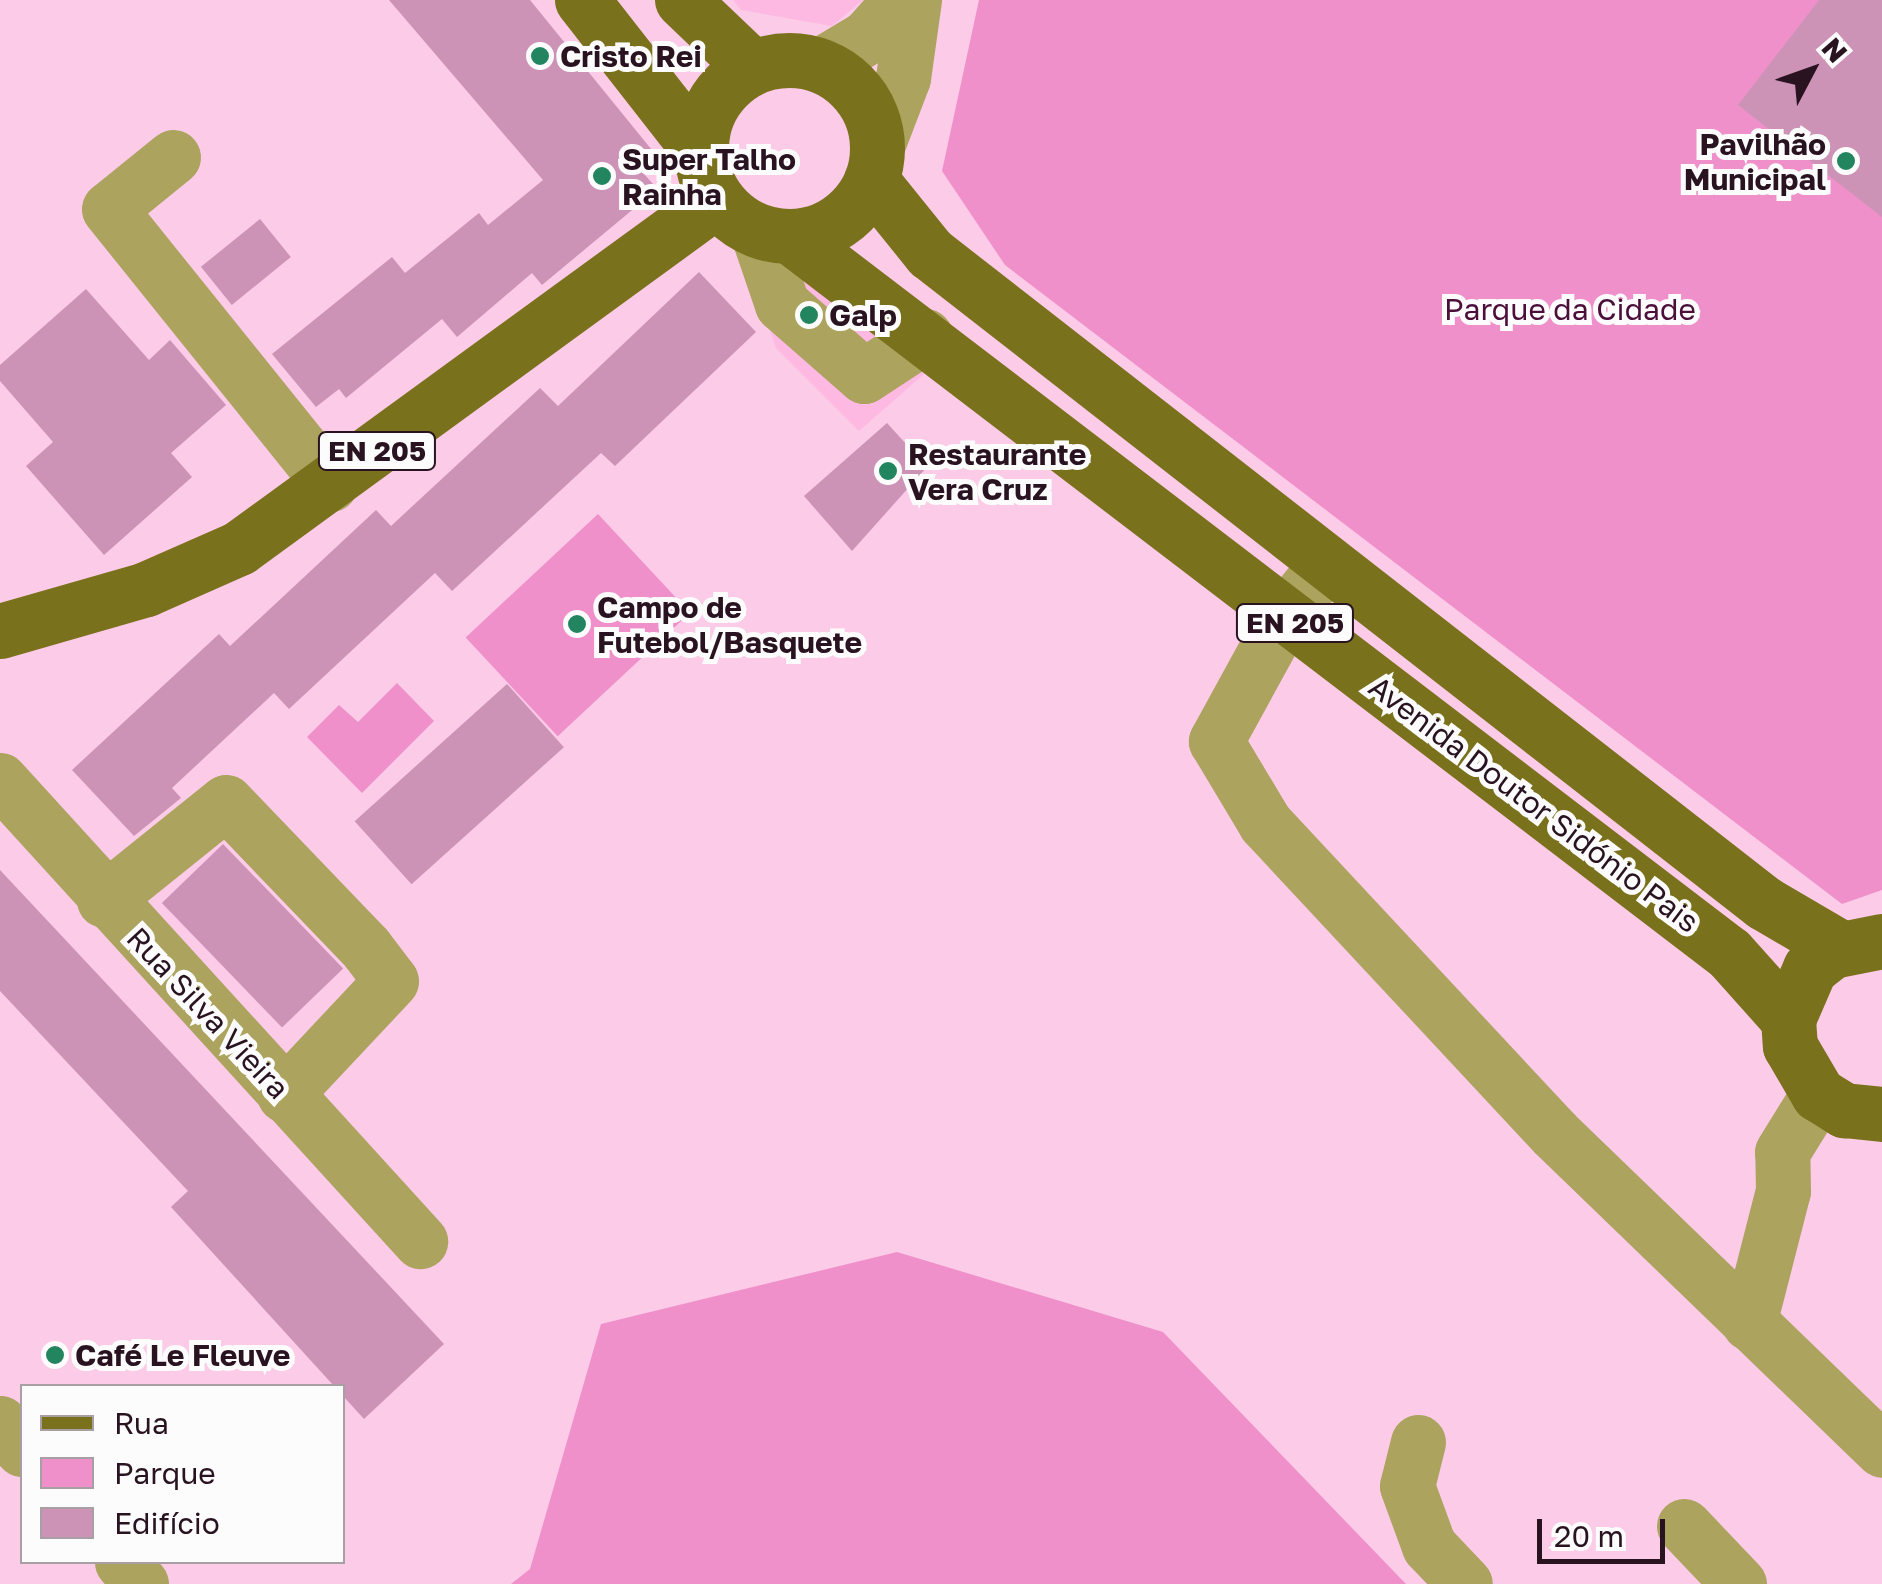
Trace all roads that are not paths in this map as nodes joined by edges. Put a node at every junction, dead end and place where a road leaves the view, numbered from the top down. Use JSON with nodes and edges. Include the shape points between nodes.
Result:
{"nodes":[{"id":1,"x":582,"y":0,"type":"edge"},
{"id":2,"x":682,"y":0,"type":"edge"},
{"id":3,"x":900,"y":0,"type":"edge"},
{"id":4,"x":914,"y":0,"type":"edge"},
{"id":5,"x":820,"y":65,"type":"junction"},
{"id":6,"x":752,"y":67,"type":"junction"},
{"id":7,"x":173,"y":157,"type":"dead end"},
{"id":8,"x":874,"y":163,"type":"junction"},
{"id":9,"x":741,"y":205,"type":"junction"},
{"id":10,"x":330,"y":484,"type":"junction"},
{"id":11,"x":1326,"y":563,"type":"junction"},
{"id":12,"x":1285,"y":615,"type":"junction"},
{"id":13,"x":0,"y":631,"type":"edge"},
{"id":14,"x":0,"y":780,"type":"edge"},
{"id":15,"x":104,"y":900,"type":"junction"},
{"id":16,"x":1861,"y":944,"type":"edge"},
{"id":17,"x":1788,"y":1018,"type":"junction"},
{"id":18,"x":1818,"y":1094,"type":"junction"},
{"id":19,"x":284,"y":1096,"type":"junction"},
{"id":20,"x":1882,"y":1114,"type":"edge"},
{"id":21,"x":420,"y":1242,"type":"dead end"},
{"id":22,"x":1748,"y":1323,"type":"junction"},
{"id":23,"x":0,"y":1424,"type":"edge"},
{"id":24,"x":1418,"y":1442,"type":"dead end"},
{"id":25,"x":20,"y":1447,"type":"edge"},
{"id":26,"x":1882,"y":1450,"type":"edge"},
{"id":27,"x":1684,"y":1526,"type":"dead end"},
{"id":28,"x":124,"y":1564,"type":"edge"},
{"id":29,"x":141,"y":1584,"type":"edge"},
{"id":30,"x":1465,"y":1584,"type":"edge"},
{"id":31,"x":1739,"y":1584,"type":"edge"}],
"edges":[{"from":1,"to":9,"type":"main road","name":"Avenida Doutor Sidónio Pais"},
{"from":2,"to":6,"type":"main road"},
{"from":3,"to":5,"type":"street","via":[[867,37]]},
{"from":4,"to":8,"type":"street","via":[[899,92]]},
{"from":5,"to":6,"type":"main road"},
{"from":5,"to":8,"type":"main road","number":"EN 205","via":[[861,97]]},
{"from":6,"to":9,"type":"main road","via":[[714,101]]},
{"from":7,"to":10,"type":"street","via":[[110,210]]},
{"from":8,"to":9,"type":"main road","number":"EN 205","via":[[840,221]]},
{"from":8,"to":11,"type":"main road","name":"Avenida Doutor Sidónio Pais","number":"EN 205","via":[[930,253]]},
{"from":9,"to":10,"type":"main road","number":"EN 205"},
{"from":9,"to":12,"type":"main road","name":"Avenida Doutor Sidónio Pais","number":"EN 205","via":[[926,336]]},
{"from":10,"to":13,"type":"main road","number":"EN 205","via":[[239,548],[146,590]]},
{"from":11,"to":12,"type":"street"},
{"from":11,"to":16,"type":"main road","name":"Avenida Doutor Sidónio Pais","number":"EN 205","via":[[1764,904]]},
{"from":12,"to":17,"type":"main road","name":"Avenida Doutor Sidónio Pais","number":"EN 205","via":[[1729,952]]},
{"from":12,"to":22,"type":"street","via":[[1216,741],[1265,824],[1554,1133]]},
{"from":14,"to":15,"type":"street","name":"Rua Silva Vieira"},
{"from":15,"to":19,"type":"street","name":"Rua Silva Vieira"},
{"from":15,"to":19,"type":"street","via":[[226,802],[366,948],[391,981]]},
{"from":16,"to":17,"type":"main road","number":"EN 205","via":[[1810,968]]},
{"from":17,"to":18,"type":"main road","number":"EN 205","via":[[1790,1046]]},
{"from":18,"to":20,"type":"main road"},
{"from":18,"to":22,"type":"street","via":[[1782,1152],[1784,1190]]},
{"from":19,"to":21,"type":"street","name":"Rua Silva Vieira"},
{"from":22,"to":26,"type":"street"},
{"from":23,"to":25,"type":"street"},
{"from":24,"to":30,"type":"street","via":[[1407,1486],[1429,1546]]},
{"from":27,"to":31,"type":"street"},
{"from":28,"to":29,"type":"street"}]}
